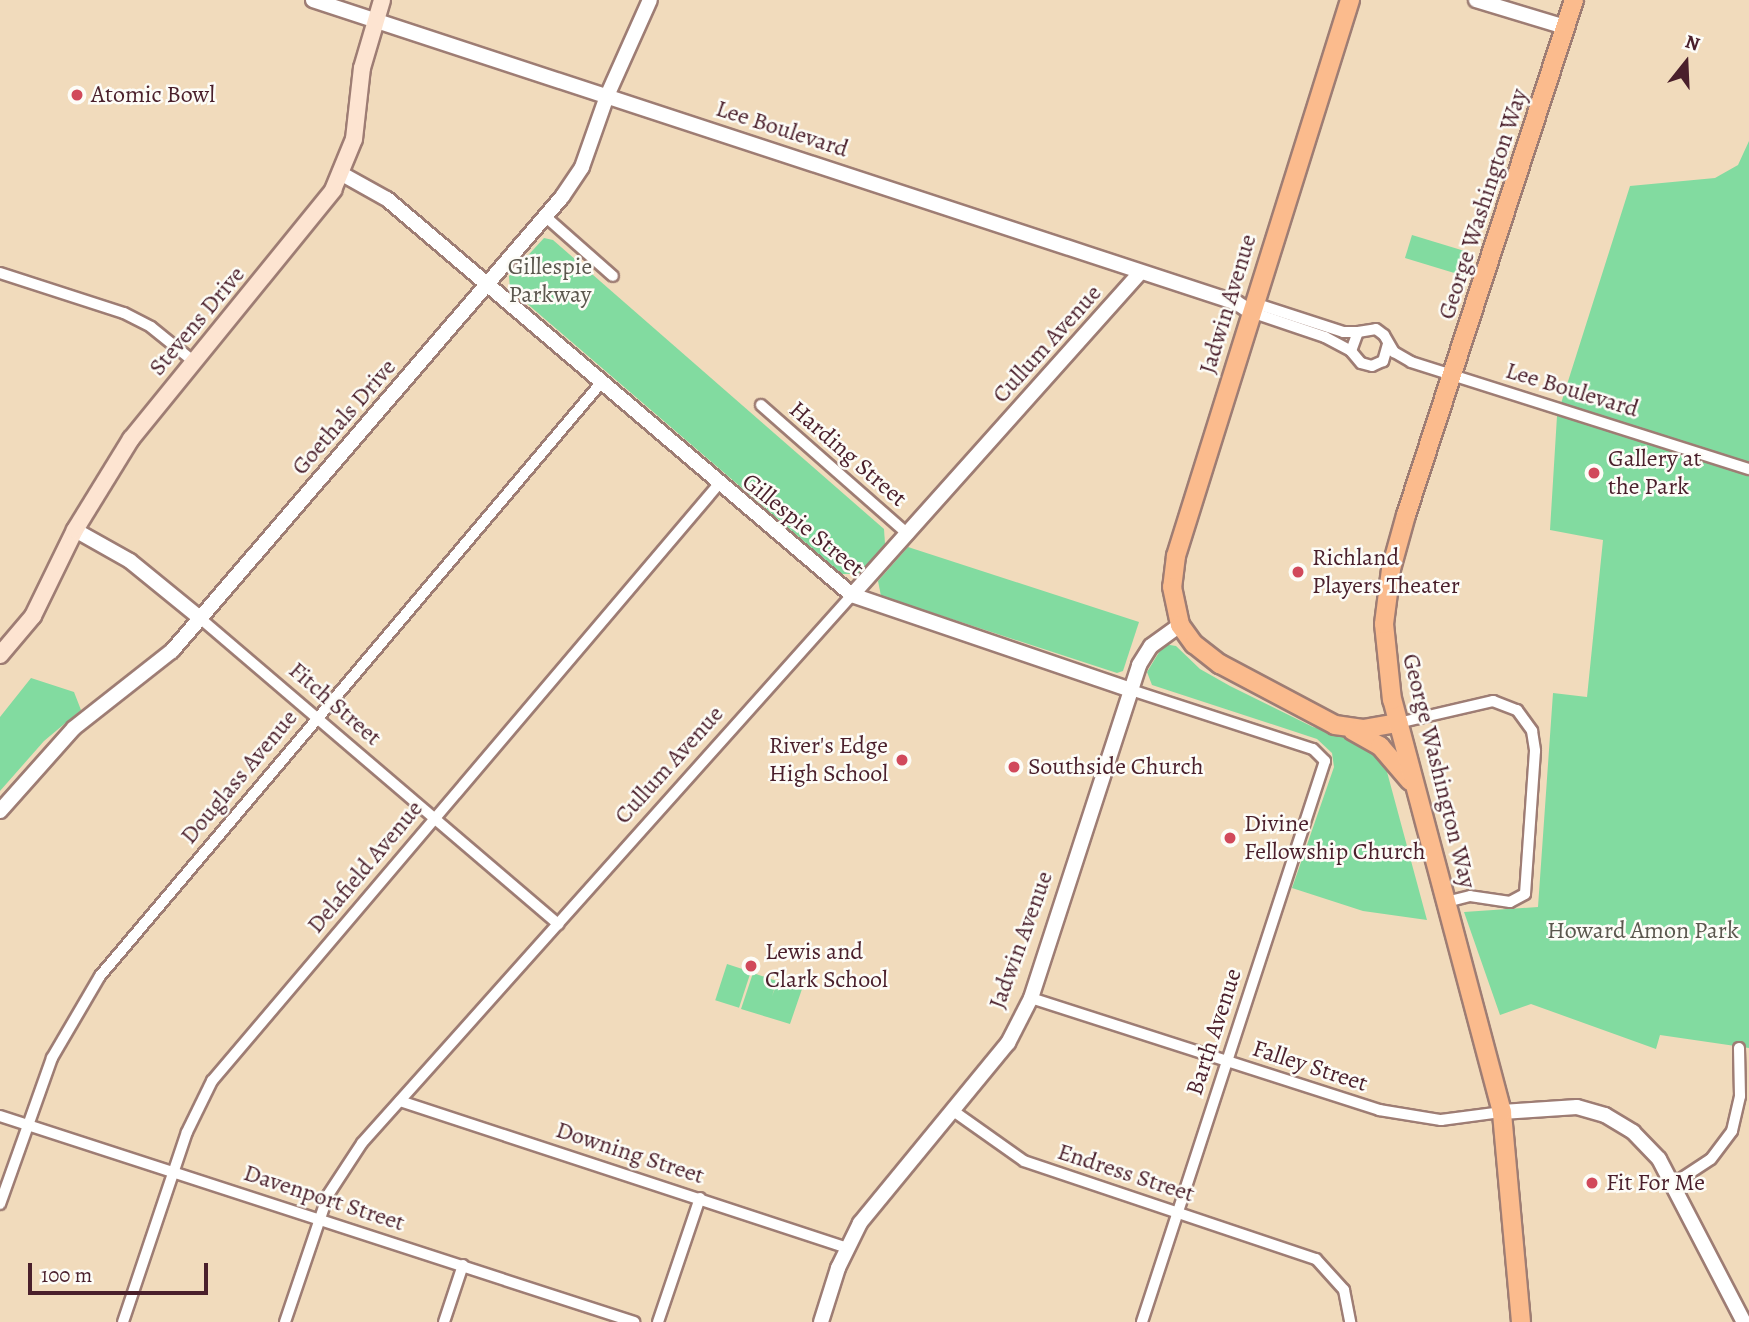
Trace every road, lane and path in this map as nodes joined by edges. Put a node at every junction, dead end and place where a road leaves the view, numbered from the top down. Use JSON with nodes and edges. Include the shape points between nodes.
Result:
{"nodes":[{"id":1,"x":313,"y":0,"type":"edge"},
{"id":2,"x":382,"y":0,"type":"edge"},
{"id":3,"x":650,"y":0,"type":"edge"},
{"id":4,"x":1350,"y":0,"type":"edge"},
{"id":5,"x":1476,"y":0,"type":"edge"},
{"id":6,"x":1574,"y":0,"type":"edge"},
{"id":7,"x":375,"y":21,"type":"junction"},
{"id":8,"x":1565,"y":27,"type":"junction"},
{"id":9,"x":607,"y":96,"type":"junction"},
{"id":10,"x":342,"y":174,"type":"junction"},
{"id":11,"x":546,"y":217,"type":"junction"},
{"id":12,"x":1141,"y":272,"type":"junction"},
{"id":13,"x":0,"y":273,"type":"edge"},
{"id":14,"x":613,"y":276,"type":"dead end"},
{"id":15,"x":486,"y":285,"type":"junction"},
{"id":16,"x":1247,"y":306,"type":"junction"},
{"id":17,"x":1358,"y":332,"type":"junction"},
{"id":18,"x":1388,"y":344,"type":"junction"},
{"id":19,"x":1352,"y":351,"type":"junction"},
{"id":20,"x":193,"y":361,"type":"junction"},
{"id":21,"x":1453,"y":376,"type":"junction"},
{"id":22,"x":601,"y":383,"type":"junction"},
{"id":23,"x":761,"y":405,"type":"dead end"},
{"id":24,"x":1749,"y":469,"type":"edge"},
{"id":25,"x":718,"y":485,"type":"junction"},
{"id":26,"x":75,"y":530,"type":"junction"},
{"id":27,"x":908,"y":534,"type":"junction"},
{"id":28,"x":852,"y":595,"type":"junction"},
{"id":29,"x":201,"y":619,"type":"junction"},
{"id":30,"x":1180,"y":625,"type":"junction"},
{"id":31,"x":0,"y":655,"type":"edge"},
{"id":32,"x":1131,"y":690,"type":"junction"},
{"id":33,"x":316,"y":718,"type":"junction"},
{"id":34,"x":1398,"y":723,"type":"junction"},
{"id":35,"x":1344,"y":727,"type":"junction"},
{"id":36,"x":1323,"y":756,"type":"joint"},
{"id":37,"x":1416,"y":790,"type":"junction"},
{"id":38,"x":0,"y":811,"type":"edge"},
{"id":39,"x":434,"y":819,"type":"junction"},
{"id":40,"x":1446,"y":902,"type":"junction"},
{"id":41,"x":558,"y":924,"type":"junction"},
{"id":42,"x":1031,"y":998,"type":"junction"},
{"id":43,"x":1739,"y":1048,"type":"dead end"},
{"id":44,"x":1227,"y":1062,"type":"junction"},
{"id":45,"x":400,"y":1101,"type":"junction"},
{"id":46,"x":952,"y":1110,"type":"junction"},
{"id":47,"x":1502,"y":1112,"type":"junction"},
{"id":48,"x":0,"y":1115,"type":"edge"},
{"id":49,"x":26,"y":1124,"type":"junction"},
{"id":50,"x":172,"y":1172,"type":"junction"},
{"id":51,"x":1673,"y":1184,"type":"junction"},
{"id":52,"x":700,"y":1198,"type":"junction"},
{"id":53,"x":0,"y":1204,"type":"edge"},
{"id":54,"x":1177,"y":1212,"type":"junction"},
{"id":55,"x":318,"y":1219,"type":"junction"},
{"id":56,"x":847,"y":1248,"type":"junction"},
{"id":57,"x":463,"y":1265,"type":"junction"},
{"id":58,"x":123,"y":1322,"type":"edge"},
{"id":59,"x":285,"y":1322,"type":"edge"},
{"id":60,"x":444,"y":1322,"type":"edge"},
{"id":61,"x":634,"y":1322,"type":"edge"},
{"id":62,"x":658,"y":1322,"type":"edge"},
{"id":63,"x":821,"y":1322,"type":"edge"},
{"id":64,"x":1142,"y":1322,"type":"edge"},
{"id":65,"x":1350,"y":1322,"type":"edge"},
{"id":66,"x":1521,"y":1322,"type":"edge"},
{"id":67,"x":1744,"y":1322,"type":"edge"}],
"edges":[{"from":1,"to":7,"type":"street","name":"Lee Boulevard"},
{"from":2,"to":7,"type":"main road","name":"Stevens Drive"},
{"from":3,"to":9,"type":"street","name":"Goethals Drive"},
{"from":4,"to":16,"type":"main road","name":"Jadwin Avenue"},
{"from":5,"to":8,"type":"street"},
{"from":6,"to":8,"type":"main road","name":"George Washington Way"},
{"from":7,"to":9,"type":"street","name":"Lee Boulevard"},
{"from":7,"to":10,"type":"main road","name":"Stevens Drive","via":[[359,83],[354,139]]},
{"from":8,"to":21,"type":"main road","name":"George Washington Way"},
{"from":9,"to":11,"type":"street","name":"Goethals Drive","via":[[582,167]]},
{"from":9,"to":12,"type":"street","name":"Lee Boulevard"},
{"from":10,"to":15,"type":"street","name":"Gillespie Street","via":[[387,199]]},
{"from":10,"to":20,"type":"main road","name":"Stevens Drive","via":[[318,212]]},
{"from":11,"to":14,"type":"street"},
{"from":11,"to":15,"type":"street","name":"Goethals Drive"},
{"from":12,"to":16,"type":"street","name":"Lee Boulevard"},
{"from":12,"to":27,"type":"street","name":"Cullum Avenue"},
{"from":13,"to":20,"type":"street","via":[[124,313],[151,327]]},
{"from":15,"to":22,"type":"street","name":"Gillespie Street"},
{"from":15,"to":29,"type":"street","name":"Goethals Drive"},
{"from":16,"to":17,"type":"street","name":"Lee Boulevard"},
{"from":16,"to":19,"type":"street","name":"Lee Boulevard"},
{"from":16,"to":30,"type":"main road","name":"Jadwin Avenue","via":[[1174,562],[1173,604]]},
{"from":17,"to":18,"type":"street","name":"Lee Boulevard","via":[[1376,329]]},
{"from":17,"to":19,"type":"street"},
{"from":18,"to":19,"type":"street","name":"Lee Boulevard","via":[[1383,361],[1372,366],[1361,363]]},
{"from":18,"to":21,"type":"street","name":"Lee Boulevard","via":[[1405,359]]},
{"from":20,"to":26,"type":"main road","name":"Stevens Drive","via":[[131,439]]},
{"from":21,"to":24,"type":"street","name":"Lee Boulevard"},
{"from":21,"to":34,"type":"main road","name":"George Washington Way","via":[[1391,569],[1384,649]]},
{"from":22,"to":25,"type":"street","name":"Gillespie Street"},
{"from":22,"to":33,"type":"street","name":"Douglass Avenue"},
{"from":23,"to":27,"type":"street","name":"Harding Street"},
{"from":25,"to":28,"type":"street","name":"Gillespie Street"},
{"from":25,"to":39,"type":"street","name":"Delafield Avenue"},
{"from":26,"to":29,"type":"street","name":"Fitch Street","via":[[130,561]]},
{"from":26,"to":31,"type":"main road","name":"Stevens Drive","via":[[33,616]]},
{"from":27,"to":28,"type":"street","name":"Cullum Avenue"},
{"from":28,"to":32,"type":"street","name":"Gillespie Street"},
{"from":28,"to":41,"type":"street","name":"Cullum Avenue"},
{"from":29,"to":33,"type":"street","name":"Fitch Street"},
{"from":29,"to":38,"type":"street","name":"Goethals Drive","via":[[154,667],[74,728]]},
{"from":30,"to":32,"type":"street","name":"Jadwin Avenue","via":[[1147,649]]},
{"from":30,"to":35,"type":"main road","via":[[1194,644],[1220,664],[1312,715]]},
{"from":32,"to":36,"type":"street","name":"Gillespie Street"},
{"from":32,"to":42,"type":"street","name":"Jadwin Avenue"},
{"from":33,"to":39,"type":"street","name":"Fitch Street"},
{"from":33,"to":49,"type":"street","name":"Douglass Avenue","via":[[100,976],[52,1058]]},
{"from":34,"to":35,"type":"main road"},
{"from":34,"to":37,"type":"main road","name":"George Washington Way"},
{"from":34,"to":40,"type":"street","via":[[1493,701],[1517,710],[1532,731],[1535,751],[1525,894],[1514,901],[1470,896]]},
{"from":35,"to":37,"type":"main road","via":[[1380,747]]},
{"from":36,"to":44,"type":"street","name":"Barth Avenue","via":[[1324,767]]},
{"from":37,"to":40,"type":"main road","name":"George Washington Way"},
{"from":39,"to":41,"type":"street","name":"Fitch Street"},
{"from":39,"to":50,"type":"street","name":"Delafield Avenue","via":[[212,1081]]},
{"from":40,"to":47,"type":"main road","name":"George Washington Way"},
{"from":41,"to":45,"type":"street","name":"Cullum Avenue"},
{"from":42,"to":44,"type":"street","name":"Falley Street"},
{"from":42,"to":46,"type":"street","name":"Jadwin Avenue","via":[[1008,1043]]},
{"from":43,"to":51,"type":"street","via":[[1740,1096],[1732,1130],[1711,1159]]},
{"from":44,"to":47,"type":"street","name":"Falley Street","via":[[1401,1115],[1461,1120]]},
{"from":44,"to":54,"type":"street","name":"Barth Avenue"},
{"from":45,"to":52,"type":"street","name":"Downing Street"},
{"from":45,"to":55,"type":"street","name":"Cullum Avenue","via":[[340,1173]]},
{"from":46,"to":54,"type":"street","name":"Endress Street","via":[[1024,1161]]},
{"from":46,"to":56,"type":"street","name":"Jadwin Avenue","via":[[877,1199]]},
{"from":47,"to":51,"type":"street","via":[[1564,1106],[1605,1115],[1646,1144]]},
{"from":47,"to":66,"type":"main road","name":"George Washington Way"},
{"from":48,"to":49,"type":"street","name":"Davenport Street"},
{"from":49,"to":50,"type":"street","name":"Davenport Street"},
{"from":49,"to":53,"type":"street","name":"Douglass Avenue"},
{"from":50,"to":55,"type":"street","name":"Davenport Street"},
{"from":50,"to":58,"type":"street","name":"Delafield Avenue"},
{"from":51,"to":67,"type":"street"},
{"from":52,"to":56,"type":"street","name":"Downing Street"},
{"from":52,"to":62,"type":"street"},
{"from":54,"to":64,"type":"street","name":"Barth Avenue"},
{"from":54,"to":65,"type":"street","name":"Endress Street","via":[[1301,1251],[1337,1280],[1350,1307]]},
{"from":55,"to":57,"type":"street","name":"Davenport Street"},
{"from":55,"to":59,"type":"street","name":"Cullum Avenue"},
{"from":56,"to":63,"type":"street","name":"Jadwin Avenue"},
{"from":57,"to":60,"type":"street"},
{"from":57,"to":61,"type":"street","name":"Davenport Street"}]}
